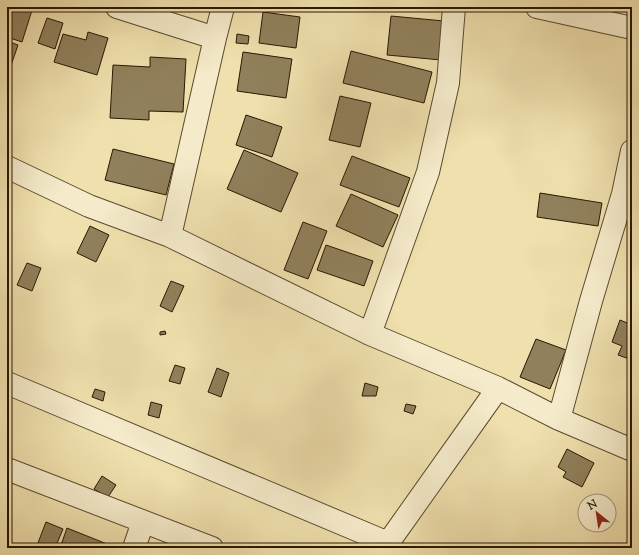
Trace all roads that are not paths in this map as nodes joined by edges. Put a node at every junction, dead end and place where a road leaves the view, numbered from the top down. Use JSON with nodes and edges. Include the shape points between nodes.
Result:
{"nodes":[{"id":1,"x":117,"y":7,"type":"edge"},
{"id":2,"x":223,"y":7,"type":"edge"},
{"id":3,"x":454,"y":7,"type":"edge"},
{"id":4,"x":537,"y":7,"type":"edge"},
{"id":5,"x":632,"y":28,"type":"edge"},
{"id":6,"x":215,"y":38,"type":"junction"},
{"id":7,"x":632,"y":151,"type":"edge"},
{"id":8,"x":7,"y":167,"type":"edge"},
{"id":9,"x":170,"y":236,"type":"junction"},
{"id":10,"x":370,"y":334,"type":"junction"},
{"id":11,"x":7,"y":383,"type":"edge"},
{"id":12,"x":498,"y":388,"type":"junction"},
{"id":13,"x":559,"y":419,"type":"junction"},
{"id":14,"x":632,"y":450,"type":"edge"},
{"id":15,"x":7,"y":469,"type":"edge"},
{"id":16,"x":143,"y":522,"type":"junction"},
{"id":17,"x":391,"y":546,"type":"edge"},
{"id":18,"x":134,"y":548,"type":"edge"},
{"id":19,"x":212,"y":548,"type":"edge"}],
"edges":[{"from":1,"to":6,"type":"street"},
{"from":2,"to":6,"type":"street"},
{"from":3,"to":10,"type":"street","via":[[448,83],[428,172]]},
{"from":4,"to":5,"type":"street"},
{"from":6,"to":9,"type":"street"},
{"from":7,"to":13,"type":"street","via":[[623,194]]},
{"from":8,"to":9,"type":"street","via":[[89,206]]},
{"from":9,"to":10,"type":"street"},
{"from":10,"to":12,"type":"street"},
{"from":11,"to":17,"type":"street"},
{"from":12,"to":13,"type":"street"},
{"from":12,"to":17,"type":"street"},
{"from":13,"to":14,"type":"street"},
{"from":15,"to":16,"type":"street"},
{"from":16,"to":18,"type":"street"},
{"from":16,"to":19,"type":"street"}]}
